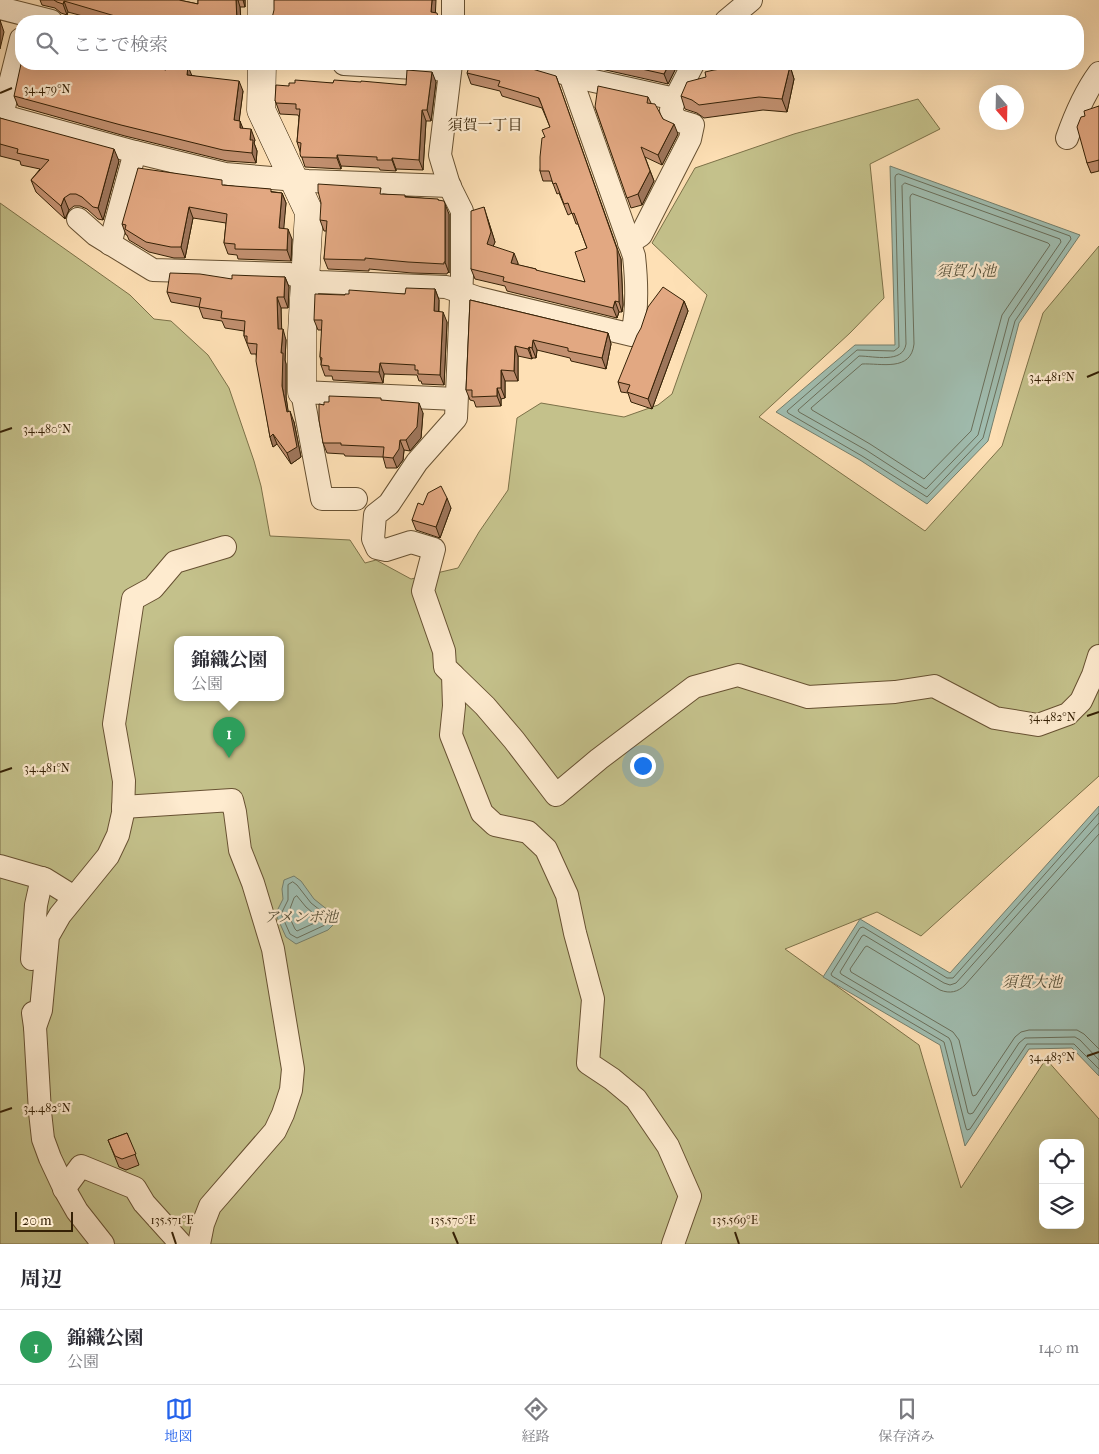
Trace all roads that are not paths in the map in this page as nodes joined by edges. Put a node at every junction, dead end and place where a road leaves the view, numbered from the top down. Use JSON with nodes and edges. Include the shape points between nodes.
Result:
{"nodes":[{"id":1,"x":262,"y":0,"type":"edge"},
{"id":2,"x":454,"y":0,"type":"edge"},
{"id":3,"x":751,"y":0,"type":"edge"},
{"id":4,"x":0,"y":8,"type":"edge"},
{"id":5,"x":28,"y":12,"type":"edge"},
{"id":6,"x":262,"y":15,"type":"edge"},
{"id":7,"x":453,"y":15,"type":"edge"},
{"id":8,"x":733,"y":15,"type":"edge"},
{"id":9,"x":15,"y":62,"type":"edge"},
{"id":10,"x":262,"y":70,"type":"edge"},
{"id":11,"x":450,"y":70,"type":"edge"},
{"id":12,"x":552,"y":70,"type":"edge"},
{"id":13,"x":690,"y":70,"type":"edge"},
{"id":14,"x":1099,"y":73,"type":"edge"},
{"id":15,"x":570,"y":75,"type":"junction"},
{"id":16,"x":675,"y":99,"type":"junction"},
{"id":17,"x":1,"y":115,"type":"edge"},
{"id":18,"x":1067,"y":138,"type":"dead end"},
{"id":19,"x":135,"y":152,"type":"junction"},
{"id":20,"x":294,"y":180,"type":"junction"},
{"id":21,"x":450,"y":186,"type":"junction"},
{"id":22,"x":78,"y":219,"type":"dead end"},
{"id":23,"x":629,"y":243,"type":"junction"},
{"id":24,"x":110,"y":244,"type":"junction"},
{"id":25,"x":305,"y":278,"type":"junction"},
{"id":26,"x":461,"y":292,"type":"junction"},
{"id":27,"x":302,"y":392,"type":"junction"},
{"id":28,"x":456,"y":399,"type":"junction"},
{"id":29,"x":356,"y":499,"type":"dead end"},
{"id":30,"x":225,"y":548,"type":"dead end"},
{"id":31,"x":1099,"y":656,"type":"edge"},
{"id":32,"x":453,"y":675,"type":"junction"},
{"id":33,"x":123,"y":807,"type":"junction"},
{"id":34,"x":0,"y":866,"type":"edge"},
{"id":35,"x":42,"y":878,"type":"junction"},
{"id":36,"x":74,"y":898,"type":"junction"},
{"id":37,"x":36,"y":1027,"type":"junction"},
{"id":38,"x":64,"y":1189,"type":"junction"},
{"id":39,"x":102,"y":1244,"type":"edge"},
{"id":40,"x":181,"y":1244,"type":"edge"},
{"id":41,"x":199,"y":1244,"type":"edge"},
{"id":42,"x":673,"y":1244,"type":"edge"}],
"edges":[{"from":1,"to":6,"type":"street"},
{"from":2,"to":7,"type":"street"},
{"from":3,"to":8,"type":"street"},
{"from":4,"to":5,"type":"street"},
{"from":9,"to":17,"type":"street"},
{"from":10,"to":20,"type":"street","via":[[261,110]]},
{"from":11,"to":21,"type":"street","via":[[440,155]]},
{"from":12,"to":15,"type":"street"},
{"from":13,"to":16,"type":"street"},
{"from":14,"to":18,"type":"street","via":[[1074,118]]},
{"from":15,"to":16,"type":"street"},
{"from":15,"to":23,"type":"street"},
{"from":16,"to":23,"type":"street","via":[[671,110],[676,120],[693,125],[690,139],[641,235]]},
{"from":17,"to":19,"type":"street"},
{"from":19,"to":20,"type":"street","via":[[225,174]]},
{"from":19,"to":24,"type":"street"},
{"from":20,"to":21,"type":"street"},
{"from":20,"to":25,"type":"street","via":[[309,212]]},
{"from":21,"to":26,"type":"street","via":[[462,211]]},
{"from":22,"to":24,"type":"street"},
{"from":23,"to":26,"type":"street","via":[[637,278],[632,335]]},
{"from":24,"to":25,"type":"street","via":[[153,270],[290,274]]},
{"from":25,"to":26,"type":"street","via":[[319,282],[446,287]]},
{"from":25,"to":27,"type":"street"},
{"from":26,"to":28,"type":"street"},
{"from":27,"to":28,"type":"street"},
{"from":27,"to":29,"type":"street","via":[[322,499]]},
{"from":28,"to":32,"type":"street","via":[[456,418],[417,462],[389,504],[375,515],[373,539],[377,548],[386,550],[411,542],[434,549],[423,592],[444,651],[445,667]]},
{"from":30,"to":33,"type":"street","via":[[175,562],[153,588],[133,599],[114,724],[124,780]]},
{"from":31,"to":32,"type":"street","via":[[1081,701],[1068,714],[1038,724],[995,718],[934,686],[895,692],[808,697],[738,675],[694,687],[556,795],[485,706]]},
{"from":32,"to":42,"type":"street","via":[[451,734],[482,813],[495,825],[528,832],[546,849],[566,896],[593,999],[588,1064],[636,1100],[668,1146],[690,1196]]},
{"from":33,"to":36,"type":"street","via":[[118,836],[108,856]]},
{"from":33,"to":41,"type":"street","via":[[232,800],[240,850],[273,949],[293,1069],[291,1090],[275,1131],[210,1206]]},
{"from":34,"to":35,"type":"street"},
{"from":35,"to":36,"type":"street"},
{"from":35,"to":37,"type":"street","via":[[36,905],[30,999]]},
{"from":36,"to":37,"type":"street","via":[[48,936],[41,1010]]},
{"from":37,"to":38,"type":"street","via":[[43,1139]]},
{"from":38,"to":39,"type":"street"},
{"from":38,"to":40,"type":"street","via":[[82,1166],[135,1188],[144,1203]]}]}
